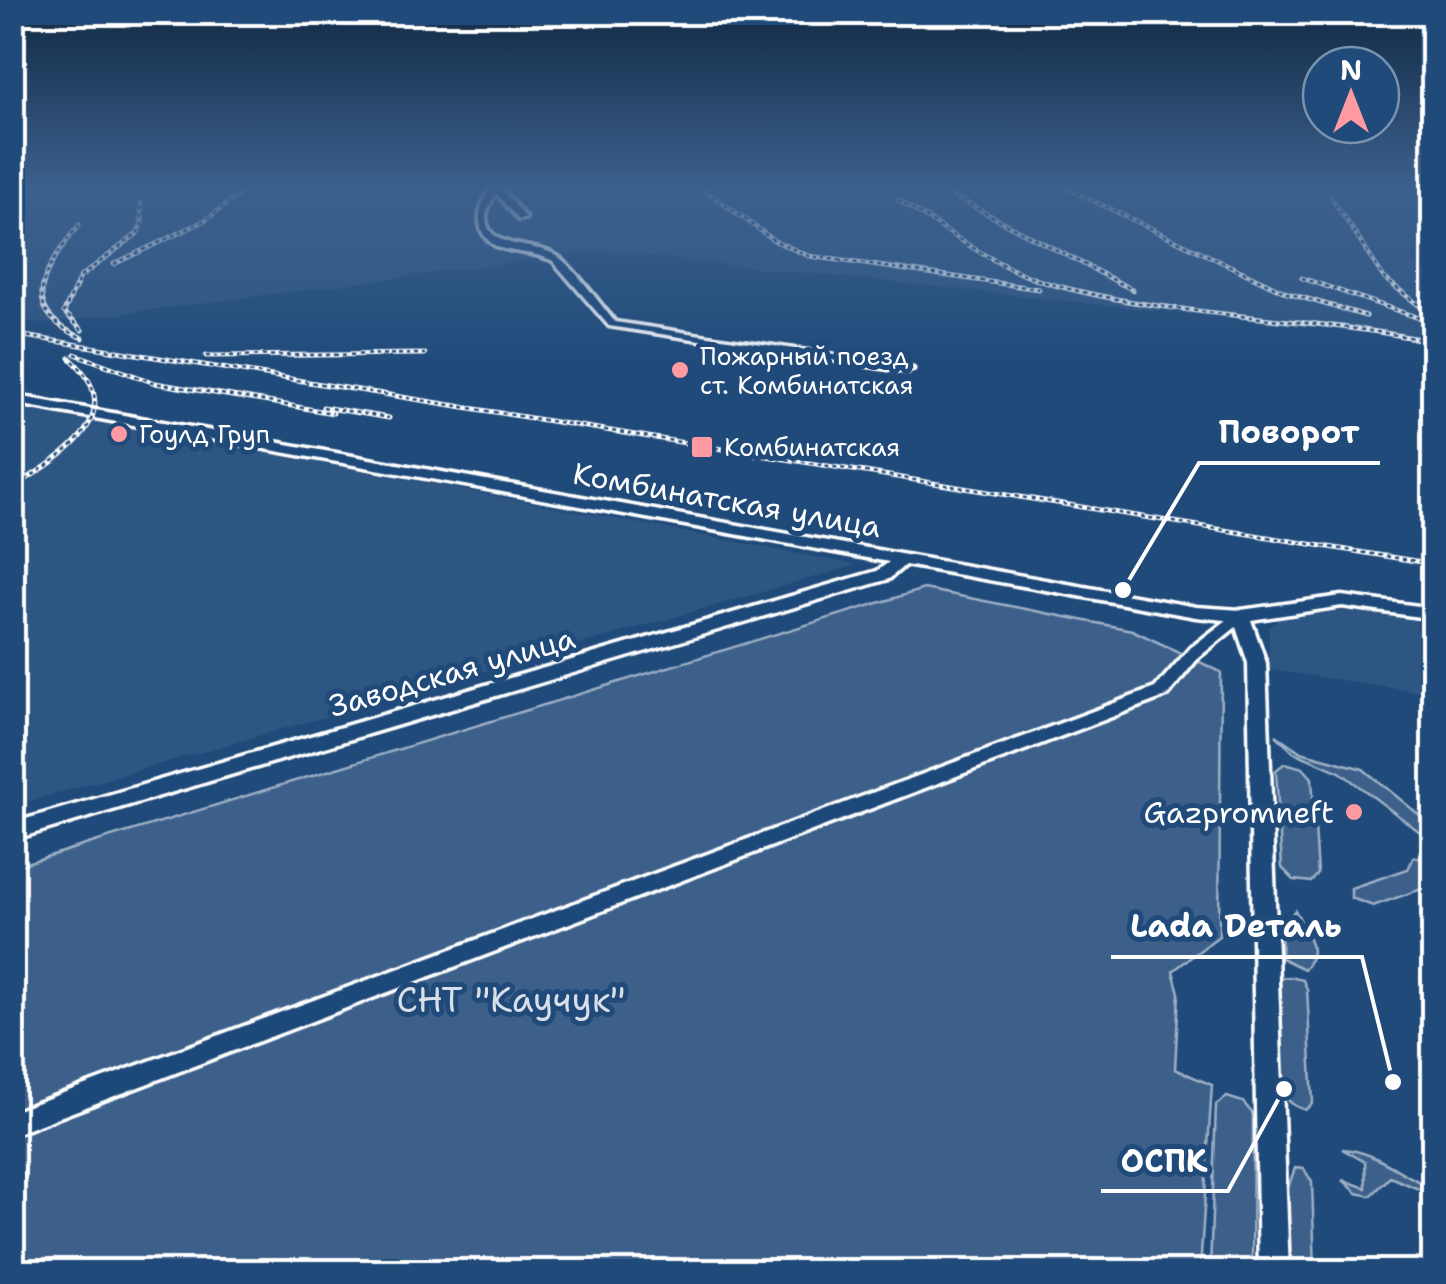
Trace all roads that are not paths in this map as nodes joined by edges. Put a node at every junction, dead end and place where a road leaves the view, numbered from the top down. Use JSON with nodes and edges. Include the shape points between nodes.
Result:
{"nodes":[{"id":1,"x":506,"y":246,"type":"edge"},
{"id":2,"x":908,"y":369,"type":"dead end"},
{"id":3,"x":12,"y":400,"type":"edge"},
{"id":4,"x":902,"y":559,"type":"junction"},
{"id":5,"x":1434,"y":614,"type":"edge"},
{"id":6,"x":1241,"y":616,"type":"junction"},
{"id":7,"x":12,"y":832,"type":"edge"},
{"id":8,"x":12,"y":1124,"type":"edge"},
{"id":9,"x":1274,"y":1272,"type":"edge"}],
"edges":[{"from":1,"to":2,"type":"street","via":[[551,255],[612,324]]},
{"from":3,"to":4,"type":"main road","name":"Комбинатская улица"},
{"from":4,"to":6,"type":"main road","name":"Комбинатская улица"},
{"from":4,"to":7,"type":"main road","name":"Заводская улица","via":[[883,575],[812,597]]},
{"from":5,"to":6,"type":"main road","name":"Комбинатская улица","via":[[1342,601]]},
{"from":6,"to":8,"type":"street","via":[[1194,653],[1160,692]]},
{"from":6,"to":9,"type":"main road","via":[[1256,664]]}]}
